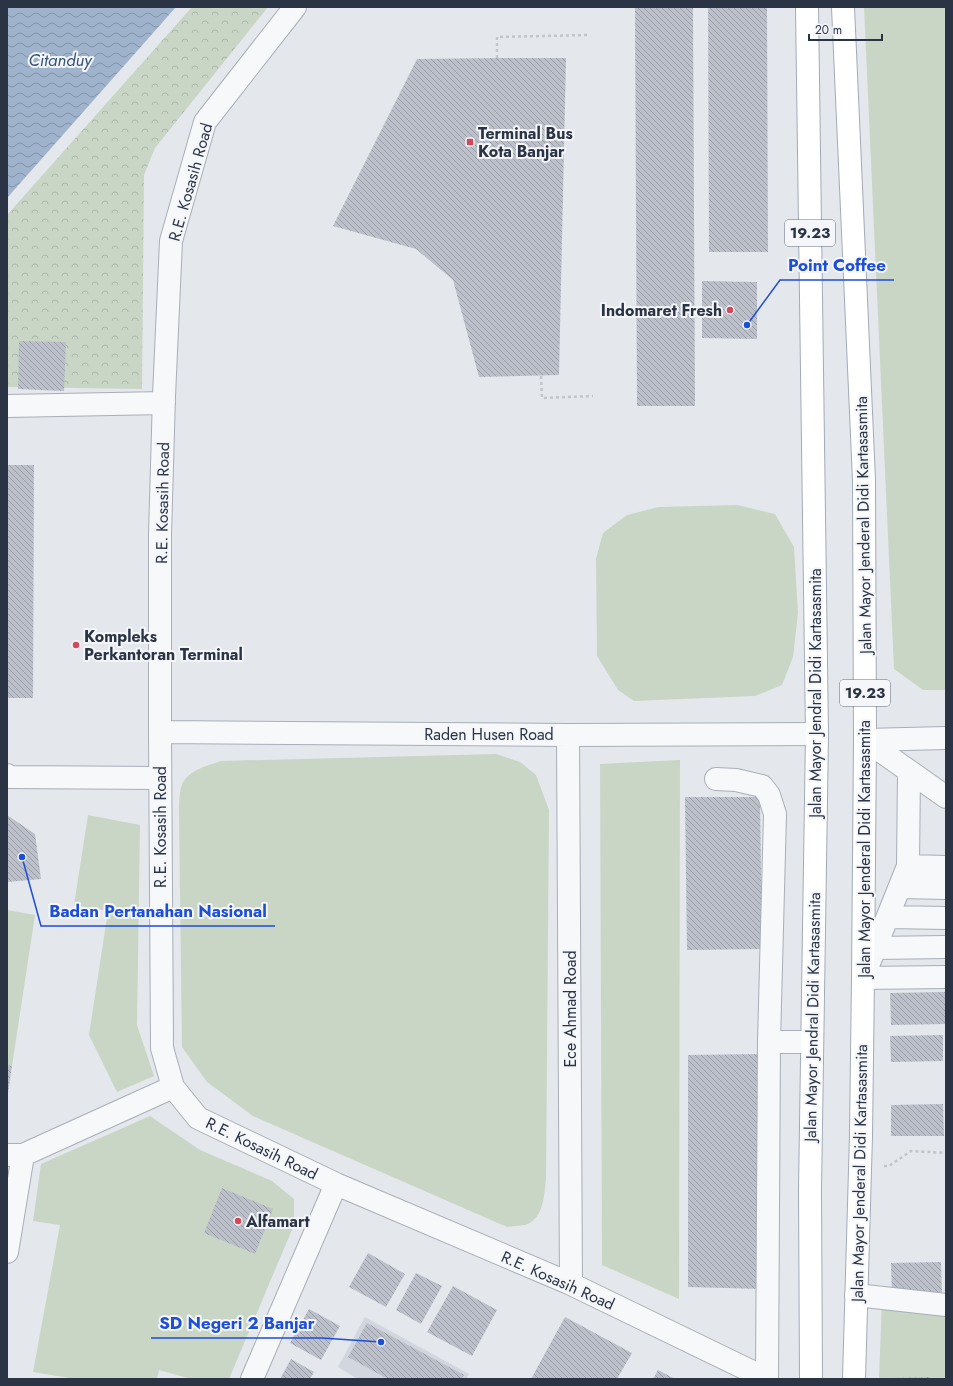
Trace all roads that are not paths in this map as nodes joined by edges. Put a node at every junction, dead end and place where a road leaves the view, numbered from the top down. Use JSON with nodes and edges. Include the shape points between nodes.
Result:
{"nodes":[{"id":1,"x":295,"y":7,"type":"edge"},
{"id":2,"x":807,"y":7,"type":"edge"},
{"id":3,"x":843,"y":7,"type":"edge"},
{"id":4,"x":164,"y":403,"type":"junction"},
{"id":5,"x":7,"y":406,"type":"edge"},
{"id":6,"x":160,"y":732,"type":"junction"},
{"id":7,"x":817,"y":734,"type":"junction"},
{"id":8,"x":568,"y":735,"type":"junction"},
{"id":9,"x":946,"y":738,"type":"edge"},
{"id":10,"x":865,"y":740,"type":"junction"},
{"id":11,"x":909,"y":771,"type":"junction"},
{"id":12,"x":7,"y":775,"type":"edge"},
{"id":13,"x":160,"y":778,"type":"junction"},
{"id":14,"x":716,"y":779,"type":"dead end"},
{"id":15,"x":946,"y":797,"type":"edge"},
{"id":16,"x":908,"y":866,"type":"junction"},
{"id":17,"x":946,"y":867,"type":"edge"},
{"id":18,"x":900,"y":887,"type":"junction"},
{"id":19,"x":946,"y":888,"type":"edge"},
{"id":20,"x":888,"y":917,"type":"junction"},
{"id":21,"x":946,"y":918,"type":"edge"},
{"id":22,"x":946,"y":947,"type":"edge"},
{"id":23,"x":875,"y":948,"type":"junction"},
{"id":24,"x":946,"y":977,"type":"edge"},
{"id":25,"x":863,"y":978,"type":"junction"},
{"id":26,"x":769,"y":1042,"type":"junction"},
{"id":27,"x":812,"y":1042,"type":"junction"},
{"id":28,"x":173,"y":1087,"type":"junction"},
{"id":29,"x":15,"y":1155,"type":"edge"},
{"id":30,"x":336,"y":1184,"type":"junction"},
{"id":31,"x":7,"y":1252,"type":"edge"},
{"id":32,"x":571,"y":1284,"type":"junction"},
{"id":33,"x":856,"y":1295,"type":"junction"},
{"id":34,"x":946,"y":1305,"type":"edge"},
{"id":35,"x":252,"y":1379,"type":"edge"},
{"id":36,"x":767,"y":1379,"type":"edge"},
{"id":37,"x":811,"y":1379,"type":"edge"},
{"id":38,"x":854,"y":1379,"type":"edge"}],
"edges":[{"from":1,"to":4,"type":"street","name":"R.E. Kosasih Road","via":[[205,122],[171,241]]},
{"from":2,"to":7,"type":"main road","name":"Jalan Mayor Jendral Didi Kartasasmita","number":"19.23"},
{"from":3,"to":10,"type":"main road","name":"Jalan Mayor Jenderal Didi Kartasasmita","number":"19.23","via":[[864,480]]},
{"from":4,"to":5,"type":"street"},
{"from":4,"to":6,"type":"street","name":"R.E. Kosasih Road","via":[[160,543]]},
{"from":6,"to":8,"type":"street","name":"Raden Husen Road"},
{"from":6,"to":13,"type":"street","name":"R.E. Kosasih Road"},
{"from":7,"to":8,"type":"street","name":"Raden Husen Road"},
{"from":7,"to":27,"type":"main road","name":"Jalan Mayor Jendral Didi Kartasasmita","number":"19.23"},
{"from":8,"to":32,"type":"street","name":"Ece Ahmad Road"},
{"from":9,"to":10,"type":"street"},
{"from":10,"to":11,"type":"street"},
{"from":10,"to":25,"type":"main road","name":"Jalan Mayor Jenderal Didi Kartasasmita","number":"19.23"},
{"from":11,"to":15,"type":"street"},
{"from":11,"to":16,"type":"street"},
{"from":12,"to":13,"type":"street"},
{"from":13,"to":28,"type":"street","name":"R.E. Kosasih Road","via":[[162,1048]]},
{"from":14,"to":26,"type":"street","via":[[736,780],[762,786],[769,796],[775,814]]},
{"from":16,"to":17,"type":"street"},
{"from":16,"to":18,"type":"street"},
{"from":18,"to":19,"type":"street"},
{"from":18,"to":20,"type":"street"},
{"from":20,"to":21,"type":"street"},
{"from":20,"to":23,"type":"street"},
{"from":22,"to":23,"type":"street"},
{"from":23,"to":25,"type":"street"},
{"from":24,"to":25,"type":"street"},
{"from":25,"to":33,"type":"main road","name":"Jalan Mayor Jenderal Didi Kartasasmita","number":"19.23"},
{"from":26,"to":27,"type":"street"},
{"from":26,"to":36,"type":"street"},
{"from":27,"to":37,"type":"main road","name":"Jalan Mayor Jendral Didi Kartasasmita","number":"19.23"},
{"from":28,"to":29,"type":"street"},
{"from":28,"to":30,"type":"street","name":"R.E. Kosasih Road","via":[[198,1118]]},
{"from":29,"to":31,"type":"street"},
{"from":30,"to":32,"type":"street","name":"R.E. Kosasih Road"},
{"from":30,"to":35,"type":"street"},
{"from":32,"to":36,"type":"street","name":"R.E. Kosasih Road"},
{"from":33,"to":34,"type":"street"},
{"from":33,"to":38,"type":"main road","name":"Jalan Mayor Jenderal Didi Kartasasmita","number":"19.23"}]}
